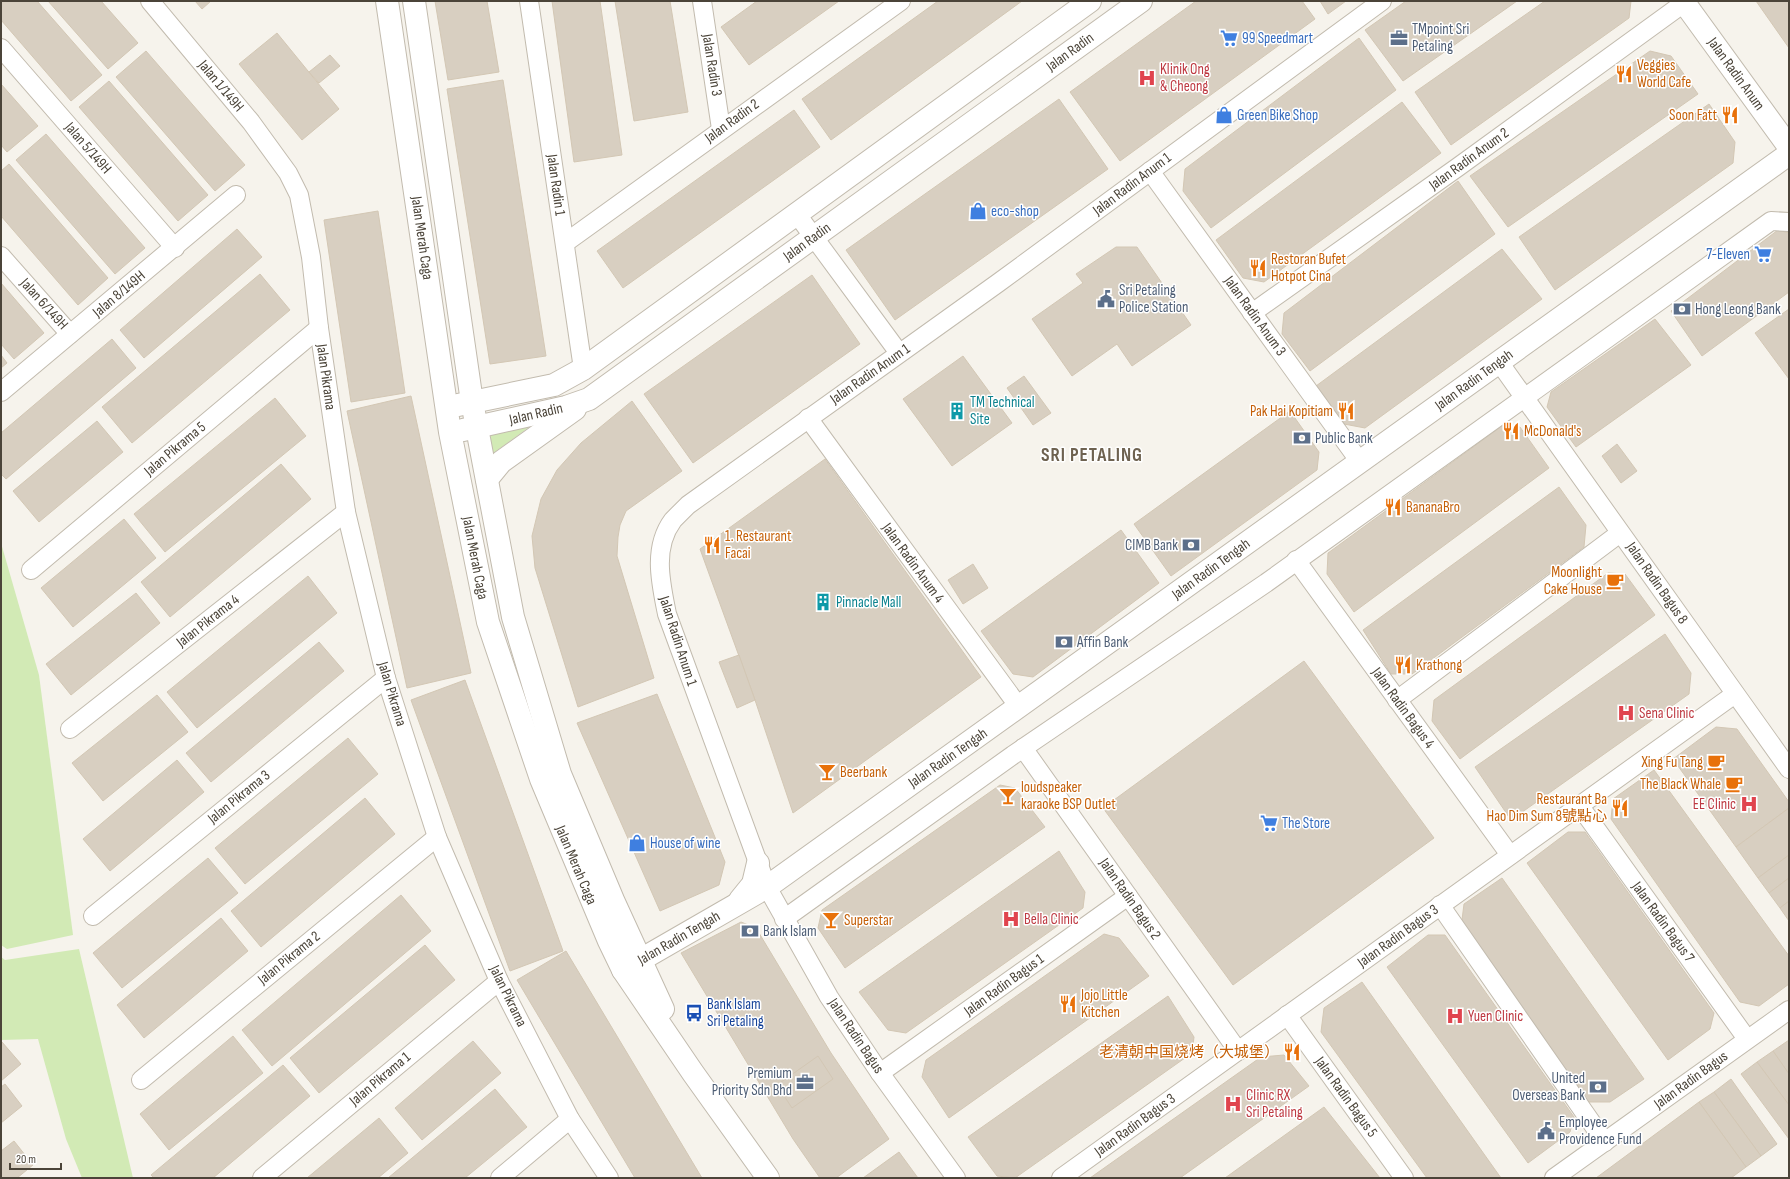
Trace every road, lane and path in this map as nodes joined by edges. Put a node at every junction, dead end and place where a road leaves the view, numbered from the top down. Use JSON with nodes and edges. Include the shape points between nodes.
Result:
{"nodes":[{"id":1,"x":150,"y":1,"type":"edge"},
{"id":2,"x":386,"y":1,"type":"edge"},
{"id":3,"x":414,"y":1,"type":"edge"},
{"id":4,"x":529,"y":1,"type":"edge"},
{"id":5,"x":702,"y":1,"type":"edge"},
{"id":6,"x":901,"y":1,"type":"edge"},
{"id":7,"x":1090,"y":1,"type":"edge"},
{"id":8,"x":1141,"y":1,"type":"edge"},
{"id":9,"x":1382,"y":1,"type":"edge"},
{"id":10,"x":1684,"y":2,"type":"edge"},
{"id":11,"x":1,"y":48,"type":"edge"},
{"id":12,"x":721,"y":129,"type":"junction"},
{"id":13,"x":1789,"y":147,"type":"edge"},
{"id":14,"x":1789,"y":154,"type":"edge"},
{"id":15,"x":1150,"y":171,"type":"junction"},
{"id":16,"x":288,"y":173,"type":"joint"},
{"id":17,"x":236,"y":195,"type":"dead end"},
{"id":18,"x":796,"y":213,"type":"junction"},
{"id":19,"x":1789,"y":222,"type":"edge"},
{"id":20,"x":813,"y":237,"type":"junction"},
{"id":21,"x":565,"y":243,"type":"junction"},
{"id":22,"x":175,"y":248,"type":"junction"},
{"id":23,"x":1,"y":256,"type":"edge"},
{"id":24,"x":1252,"y":313,"type":"junction"},
{"id":25,"x":319,"y":328,"type":"junction"},
{"id":26,"x":70,"y":334,"type":"junction"},
{"id":27,"x":899,"y":353,"type":"junction"},
{"id":28,"x":1499,"y":362,"type":"junction"},
{"id":29,"x":583,"y":368,"type":"junction"},
{"id":30,"x":1,"y":392,"type":"edge"},
{"id":31,"x":1524,"y":397,"type":"junction"},
{"id":32,"x":589,"y":399,"type":"junction"},
{"id":33,"x":472,"y":402,"type":"junction"},
{"id":34,"x":447,"y":407,"type":"junction"},
{"id":35,"x":808,"y":418,"type":"junction"},
{"id":36,"x":477,"y":427,"type":"junction"},
{"id":37,"x":450,"y":432,"type":"junction"},
{"id":38,"x":1360,"y":462,"type":"junction"},
{"id":39,"x":487,"y":479,"type":"junction"},
{"id":40,"x":346,"y":512,"type":"junction"},
{"id":41,"x":1620,"y":532,"type":"junction"},
{"id":42,"x":1296,"y":560,"type":"junction"},
{"id":43,"x":31,"y":570,"type":"dead end"},
{"id":44,"x":386,"y":678,"type":"junction"},
{"id":45,"x":1735,"y":694,"type":"junction"},
{"id":46,"x":1397,"y":700,"type":"junction"},
{"id":47,"x":1019,"y":707,"type":"junction"},
{"id":48,"x":70,"y":729,"type":"dead end"},
{"id":49,"x":1023,"y":748,"type":"junction"},
{"id":50,"x":1789,"y":769,"type":"edge"},
{"id":51,"x":1579,"y":806,"type":"junction"},
{"id":52,"x":437,"y":836,"type":"junction"},
{"id":53,"x":1510,"y":856,"type":"junction"},
{"id":54,"x":758,"y":863,"type":"junction"},
{"id":55,"x":766,"y":887,"type":"junction"},
{"id":56,"x":1128,"y":896,"type":"junction"},
{"id":57,"x":735,"y":905,"type":"junction"},
{"id":58,"x":1440,"y":905,"type":"junction"},
{"id":59,"x":93,"y":916,"type":"dead end"},
{"id":60,"x":784,"y":919,"type":"junction"},
{"id":61,"x":632,"y":965,"type":"junction"},
{"id":62,"x":499,"y":981,"type":"junction"},
{"id":63,"x":1789,"y":1010,"type":"edge"},
{"id":64,"x":1287,"y":1015,"type":"junction"},
{"id":65,"x":1747,"y":1039,"type":"junction"},
{"id":66,"x":1238,"y":1051,"type":"junction"},
{"id":67,"x":880,"y":1074,"type":"junction"},
{"id":68,"x":141,"y":1080,"type":"dead end"},
{"id":69,"x":570,"y":1119,"type":"junction"},
{"id":70,"x":1605,"y":1142,"type":"junction"},
{"id":71,"x":262,"y":1178,"type":"edge"},
{"id":72,"x":500,"y":1178,"type":"edge"},
{"id":73,"x":609,"y":1178,"type":"edge"},
{"id":74,"x":768,"y":1178,"type":"edge"},
{"id":75,"x":956,"y":1178,"type":"edge"},
{"id":76,"x":1060,"y":1178,"type":"edge"},
{"id":77,"x":1404,"y":1178,"type":"edge"},
{"id":78,"x":1554,"y":1178,"type":"edge"}],
"edges":[{"from":1,"to":16,"type":"street","name":"Jalan 1/149H","via":[[251,122]]},
{"from":2,"to":34,"type":"street","name":"Jalan Merah Caga"},
{"from":3,"to":33,"type":"street","name":"Jalan Merah Caga"},
{"from":4,"to":21,"type":"street","name":"Jalan Radin 1"},
{"from":5,"to":12,"type":"street","name":"Jalan Radin 3"},
{"from":6,"to":12,"type":"street","name":"Jalan Radin 2"},
{"from":7,"to":18,"type":"street","name":"Jalan Radin"},
{"from":8,"to":20,"type":"street","name":"Jalan Radin"},
{"from":9,"to":15,"type":"street","name":"Jalan Radin Anum 1"},
{"from":10,"to":13,"type":"street","name":"Jalan Radin Anum"},
{"from":10,"to":24,"type":"street","name":"Jalan Radin Anum 2"},
{"from":11,"to":22,"type":"street","name":"Jalan 5/149H"},
{"from":12,"to":21,"type":"street","name":"Jalan Radin 2"},
{"from":14,"to":28,"type":"street","name":"Jalan Radin Tengah"},
{"from":15,"to":24,"type":"street","name":"Jalan Radin Anum 3"},
{"from":15,"to":27,"type":"street","name":"Jalan Radin Anum 1"},
{"from":16,"to":25,"type":"street","name":"Jalan Pikrama","via":[[299,195],[305,221]]},
{"from":17,"to":22,"type":"street","name":"Jalan 8/149H"},
{"from":18,"to":20,"type":"street"},
{"from":18,"to":29,"type":"street","name":"Jalan Radin"},
{"from":19,"to":31,"type":"street","via":[[1772,221]]},
{"from":20,"to":27,"type":"street"},
{"from":20,"to":32,"type":"street","name":"Jalan Radin"},
{"from":21,"to":29,"type":"street","name":"Jalan Radin 1"},
{"from":22,"to":26,"type":"street","name":"Jalan 8/149H"},
{"from":23,"to":26,"type":"street","name":"Jalan 6/149H"},
{"from":24,"to":38,"type":"street","name":"Jalan Radin Anum 3"},
{"from":25,"to":40,"type":"street","name":"Jalan Pikrama"},
{"from":25,"to":43,"type":"street","name":"Jalan Pikrama 5"},
{"from":26,"to":30,"type":"street","name":"Jalan 8/149H"},
{"from":27,"to":35,"type":"street","name":"Jalan Radin Anum 1"},
{"from":28,"to":31,"type":"street","name":"Jalan Radin Bagus 8"},
{"from":28,"to":38,"type":"street","name":"Jalan Radin Tengah"},
{"from":29,"to":33,"type":"street","name":"Jalan Radin","via":[[554,385]]},
{"from":31,"to":41,"type":"street","name":"Jalan Radin Bagus 8"},
{"from":31,"to":42,"type":"street"},
{"from":32,"to":36,"type":"street","name":"Jalan Radin","via":[[566,407]]},
{"from":32,"to":39,"type":"street","via":[[501,462]]},
{"from":33,"to":34,"type":"street","name":"Jalan Radin"},
{"from":33,"to":36,"type":"street","name":"Jalan Merah Caga"},
{"from":34,"to":37,"type":"street","name":"Jalan Merah Caga"},
{"from":35,"to":47,"type":"street","name":"Jalan Radin Anum 4"},
{"from":35,"to":54,"type":"street","name":"Jalan Radin Anum 1","via":[[688,505],[672,521],[664,539],[660,558],[660,579],[667,614]]},
{"from":36,"to":37,"type":"street","name":"Jalan Radin"},
{"from":36,"to":39,"type":"street","name":"Jalan Merah Caga"},
{"from":37,"to":61,"type":"street","name":"Jalan Merah Caga","via":[[488,622],[541,779],[609,941]]},
{"from":38,"to":47,"type":"street","name":"Jalan Radin Tengah"},
{"from":39,"to":61,"type":"street","name":"Jalan Merah Caga","via":[[513,616],[560,774]]},
{"from":40,"to":44,"type":"street","name":"Jalan Pikrama"},
{"from":40,"to":48,"type":"street","name":"Jalan Pikrama 4"},
{"from":41,"to":45,"type":"street","name":"Jalan Radin Bagus 8"},
{"from":41,"to":46,"type":"street"},
{"from":42,"to":46,"type":"street","name":"Jalan Radin Bagus 4"},
{"from":42,"to":49,"type":"street","via":[[1259,588]]},
{"from":44,"to":52,"type":"street","name":"Jalan Pikrama"},
{"from":44,"to":59,"type":"street","name":"Jalan Pikrama 3"},
{"from":45,"to":50,"type":"street","name":"Jalan Radin Bagus 8"},
{"from":45,"to":51,"type":"street","name":"Jalan Radin Bagus 3"},
{"from":46,"to":53,"type":"street","name":"Jalan Radin Bagus 4"},
{"from":47,"to":55,"type":"street","name":"Jalan Radin Tengah"},
{"from":49,"to":56,"type":"street","name":"Jalan Radin Bagus 2"},
{"from":49,"to":60,"type":"street"},
{"from":51,"to":53,"type":"street","name":"Jalan Radin Bagus 3"},
{"from":51,"to":65,"type":"street","name":"Jalan Radin Bagus 7"},
{"from":52,"to":62,"type":"street","name":"Jalan Pikrama"},
{"from":52,"to":68,"type":"street","name":"Jalan Pikrama 2"},
{"from":53,"to":58,"type":"street","name":"Jalan Radin Bagus 3"},
{"from":54,"to":55,"type":"street","name":"Jalan Radin Anum 1"},
{"from":54,"to":57,"type":"street","via":[[753,884]]},
{"from":55,"to":57,"type":"street","name":"Jalan Radin Tengah"},
{"from":55,"to":60,"type":"street","name":"Jalan Radin Bagus"},
{"from":56,"to":66,"type":"street","name":"Jalan Radin Bagus 2"},
{"from":56,"to":67,"type":"street","name":"Jalan Radin Bagus 1"},
{"from":57,"to":61,"type":"street","name":"Jalan Radin Tengah"},
{"from":58,"to":64,"type":"street","name":"Jalan Radin Bagus 3"},
{"from":58,"to":70,"type":"street"},
{"from":60,"to":67,"type":"street","name":"Jalan Radin Bagus","via":[[829,997]]},
{"from":61,"to":74,"type":"street","name":"Jalan Merah Caga","via":[[693,1073]]},
{"from":62,"to":69,"type":"street","name":"Jalan Pikrama"},
{"from":62,"to":71,"type":"street","name":"Jalan Pikrama 1"},
{"from":63,"to":65,"type":"street","name":"Jalan Radin Bagus"},
{"from":64,"to":66,"type":"street","name":"Jalan Radin Bagus 3"},
{"from":64,"to":77,"type":"street","name":"Jalan Radin Bagus 5"},
{"from":65,"to":70,"type":"street","name":"Jalan Radin Bagus"},
{"from":66,"to":76,"type":"street","name":"Jalan Radin Bagus 3"},
{"from":67,"to":75,"type":"street","name":"Jalan Radin Bagus"},
{"from":69,"to":72,"type":"street"},
{"from":69,"to":73,"type":"street","name":"Jalan Pikrama"},
{"from":70,"to":78,"type":"street","name":"Jalan Radin Bagus"}]}
